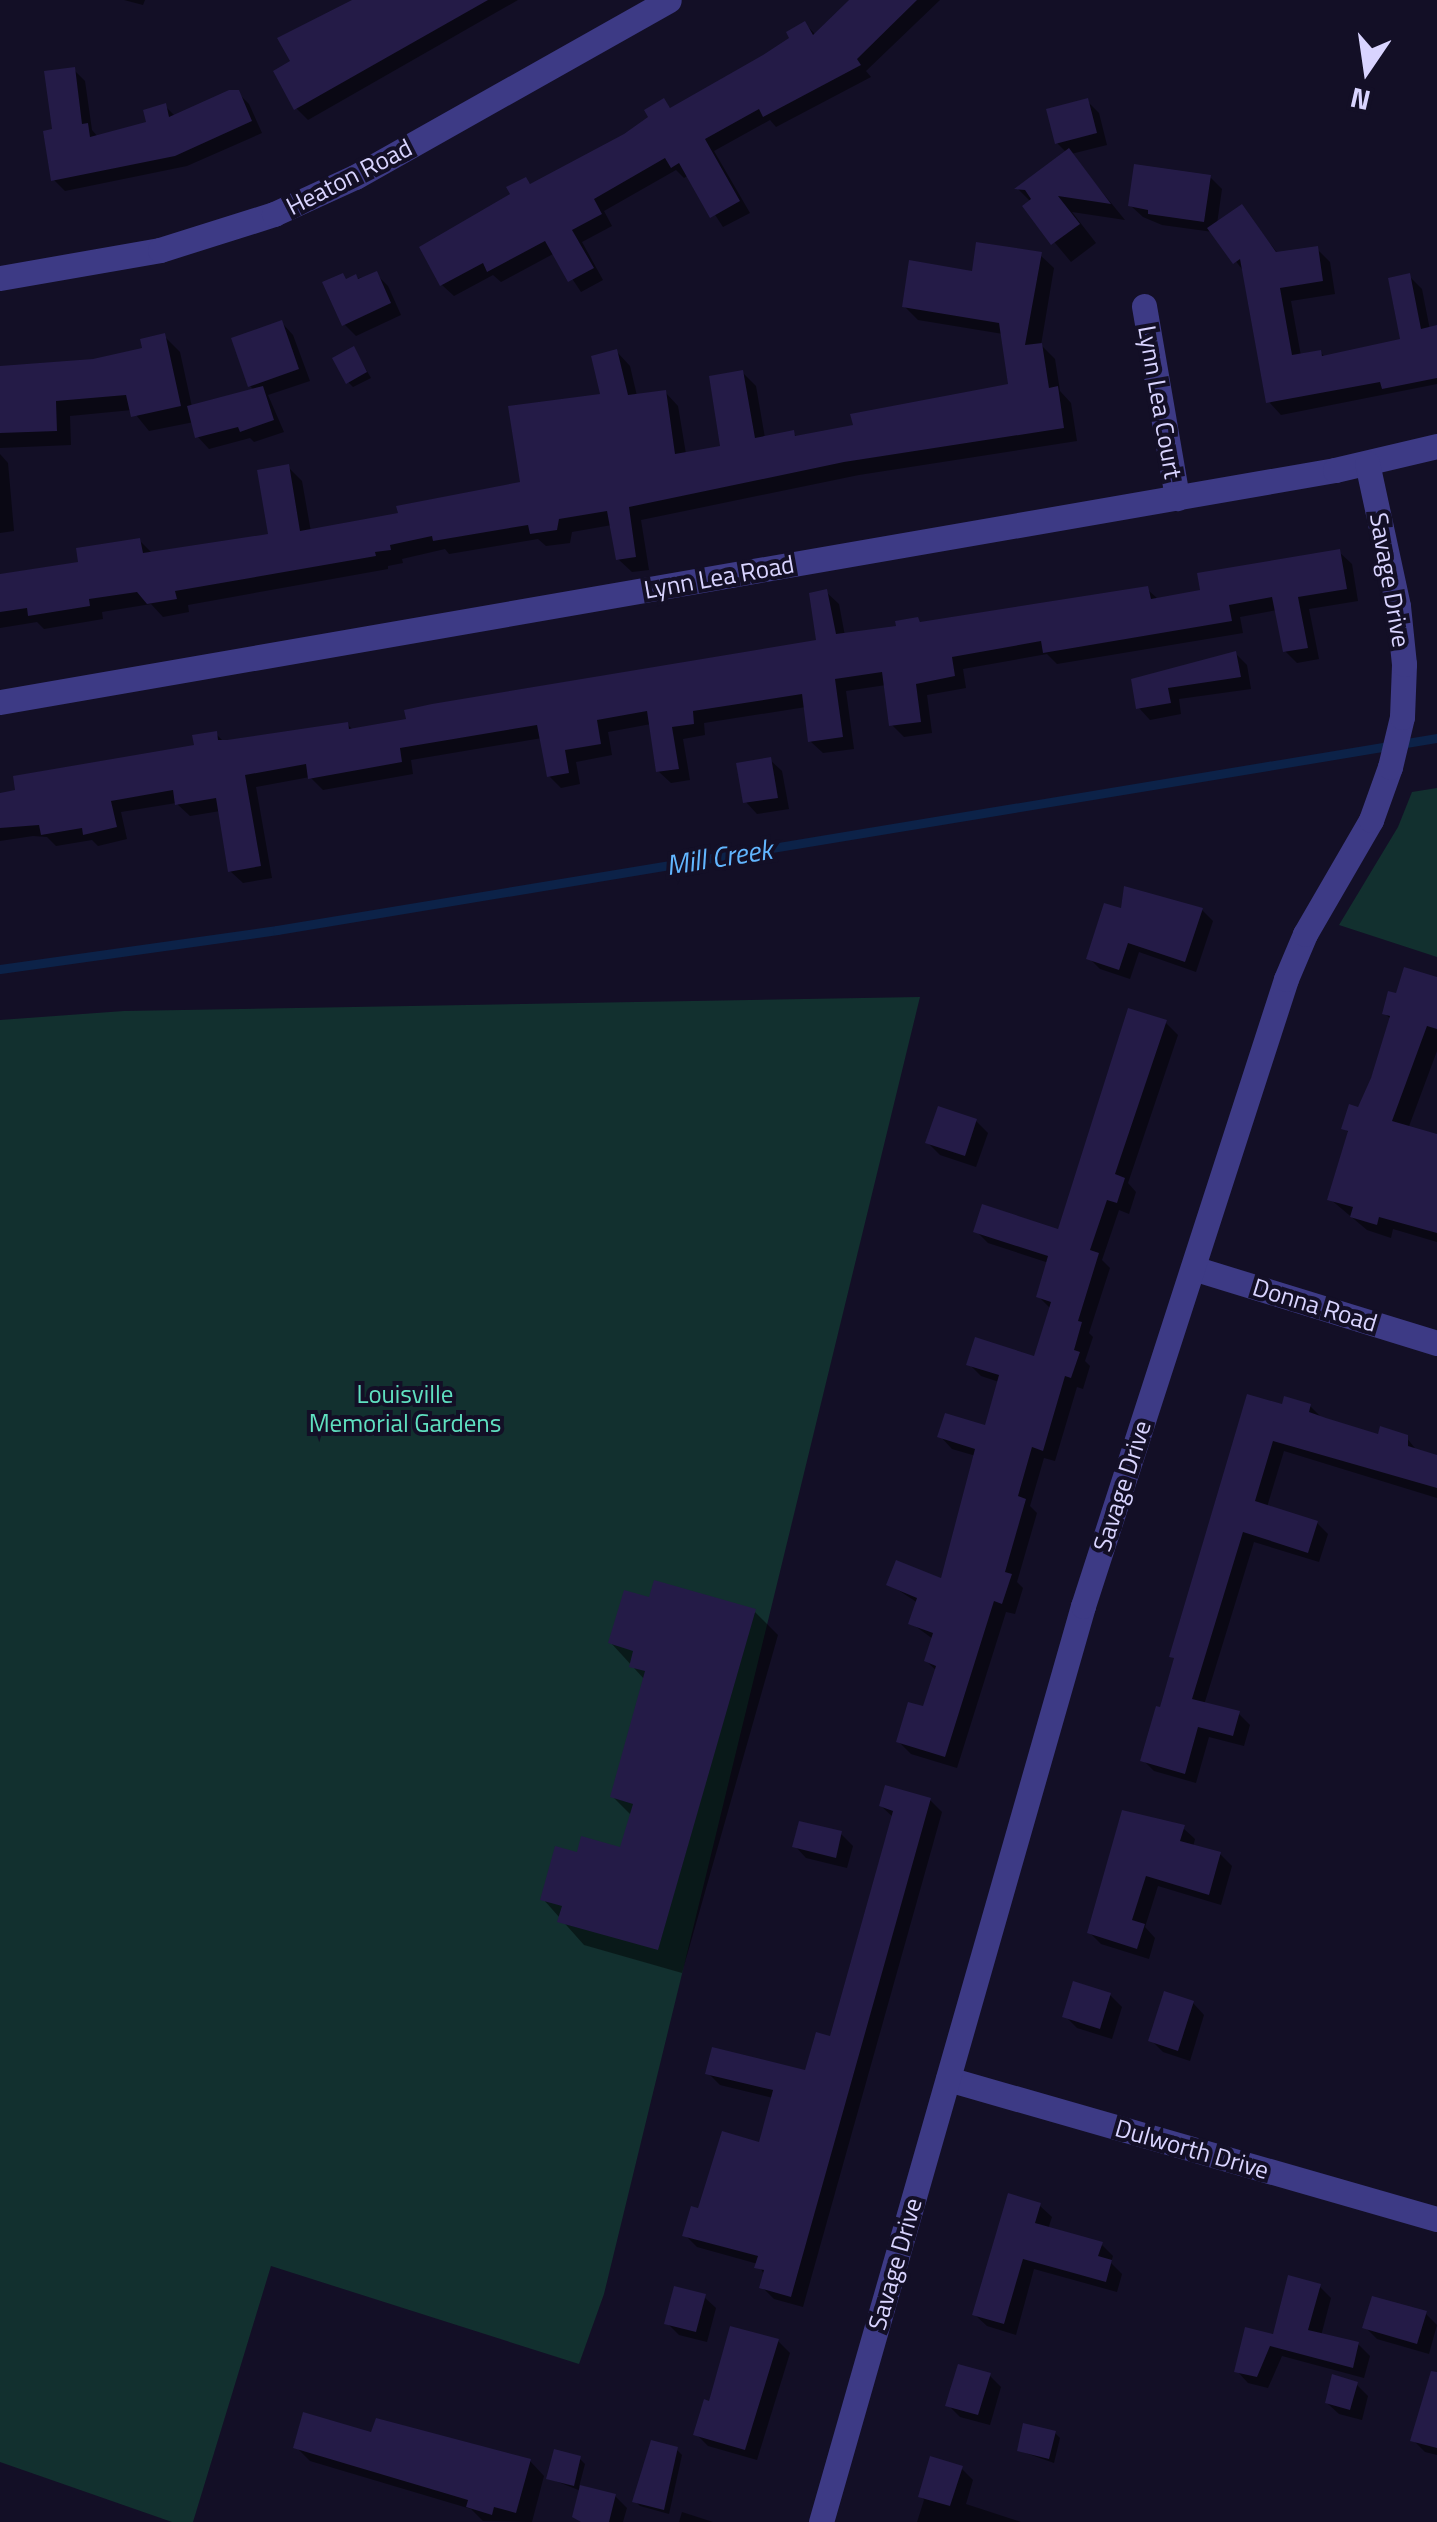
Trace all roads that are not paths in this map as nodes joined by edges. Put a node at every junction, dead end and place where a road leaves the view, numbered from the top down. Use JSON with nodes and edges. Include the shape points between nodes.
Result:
{"nodes":[{"id":1,"x":669,"y":0,"type":"edge"},
{"id":2,"x":0,"y":278,"type":"edge"},
{"id":3,"x":1144,"y":306,"type":"dead end"},
{"id":4,"x":1437,"y":446,"type":"edge"},
{"id":5,"x":1367,"y":463,"type":"junction"},
{"id":6,"x":1177,"y":498,"type":"junction"},
{"id":7,"x":0,"y":702,"type":"edge"},
{"id":8,"x":1193,"y":1268,"type":"junction"},
{"id":9,"x":1437,"y":1342,"type":"edge"},
{"id":10,"x":948,"y":2079,"type":"junction"},
{"id":11,"x":1437,"y":2218,"type":"edge"},
{"id":12,"x":821,"y":2522,"type":"edge"}],
"edges":[{"from":1,"to":2,"type":"street","name":"Heaton Road","via":[[355,177],[274,214],[160,250]]},
{"from":3,"to":6,"type":"street","name":"Lynn Lea Court"},
{"from":4,"to":5,"type":"street","name":"Lynn Lea Road"},
{"from":5,"to":6,"type":"street","name":"Lynn Lea Road"},
{"from":5,"to":8,"type":"street","name":"Savage Drive","via":[[1398,606],[1402,717],[1371,820],[1286,978]]},
{"from":6,"to":7,"type":"street","name":"Lynn Lea Road"},
{"from":8,"to":9,"type":"street","name":"Donna Road"},
{"from":8,"to":10,"type":"street","name":"Savage Drive","via":[[1083,1606]]},
{"from":10,"to":11,"type":"street","name":"Dulworth Drive"},
{"from":10,"to":12,"type":"street","name":"Savage Drive"}]}
